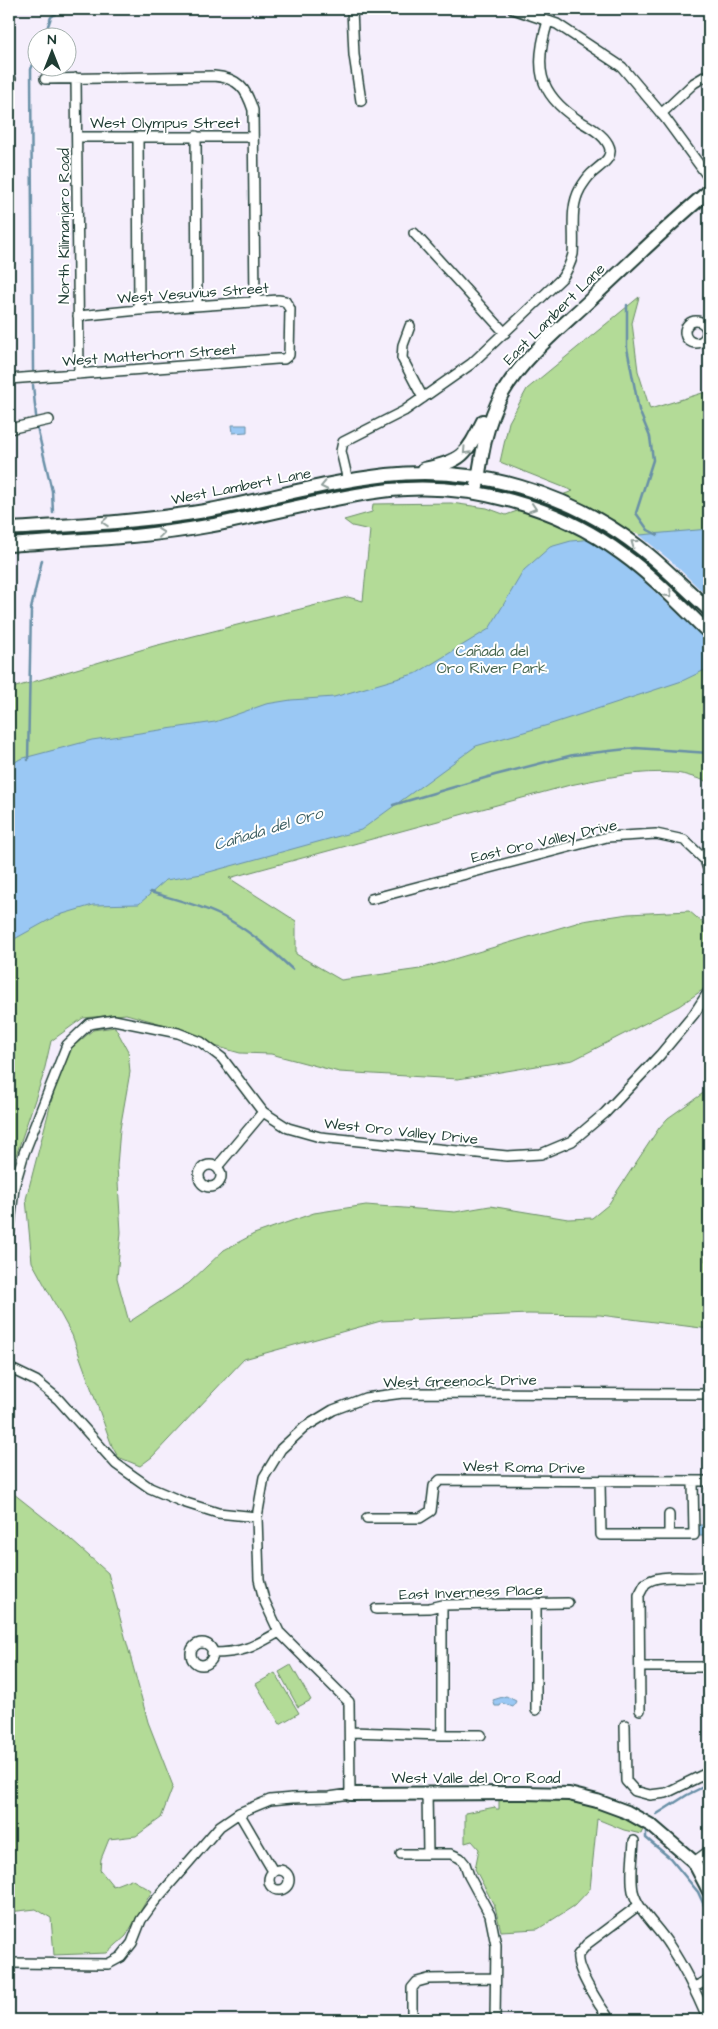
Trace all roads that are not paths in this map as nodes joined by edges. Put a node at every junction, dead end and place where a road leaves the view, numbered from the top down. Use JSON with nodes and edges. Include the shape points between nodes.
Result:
{"nodes":[{"id":1,"x":352,"y":9,"type":"edge"},
{"id":2,"x":513,"y":9,"type":"edge"},
{"id":3,"x":548,"y":21,"type":"junction"},
{"id":4,"x":709,"y":74,"type":"edge"},
{"id":5,"x":76,"y":78,"type":"joint"},
{"id":6,"x":78,"y":78,"type":"edge"},
{"id":7,"x":45,"y":79,"type":"dead end"},
{"id":8,"x":360,"y":101,"type":"dead end"},
{"id":9,"x":661,"y":114,"type":"junction"},
{"id":10,"x":77,"y":136,"type":"junction"},
{"id":11,"x":138,"y":136,"type":"junction"},
{"id":12,"x":196,"y":136,"type":"junction"},
{"id":13,"x":254,"y":137,"type":"junction"},
{"id":14,"x":709,"y":178,"type":"edge"},
{"id":15,"x":709,"y":191,"type":"edge"},
{"id":16,"x":414,"y":234,"type":"dead end"},
{"id":17,"x":255,"y":302,"type":"junction"},
{"id":18,"x":197,"y":306,"type":"junction"},
{"id":19,"x":139,"y":310,"type":"junction"},
{"id":20,"x":78,"y":316,"type":"junction"},
{"id":21,"x":410,"y":326,"type":"dead end"},
{"id":22,"x":505,"y":333,"type":"junction"},
{"id":23,"x":289,"y":355,"type":"joint"},
{"id":24,"x":80,"y":374,"type":"junction"},
{"id":25,"x":9,"y":379,"type":"edge"},
{"id":26,"x":501,"y":396,"type":"junction"},
{"id":27,"x":423,"y":398,"type":"junction"},
{"id":28,"x":49,"y":420,"type":"dead end"},
{"id":29,"x":9,"y":428,"type":"edge"},
{"id":30,"x":389,"y":475,"type":"junction"},
{"id":31,"x":478,"y":478,"type":"junction"},
{"id":32,"x":348,"y":481,"type":"junction"},
{"id":33,"x":294,"y":492,"type":"junction"},
{"id":34,"x":481,"y":494,"type":"junction"},
{"id":35,"x":219,"y":524,"type":"junction"},
{"id":36,"x":9,"y":529,"type":"edge"},
{"id":37,"x":9,"y":545,"type":"edge"},
{"id":38,"x":709,"y":610,"type":"edge"},
{"id":39,"x":709,"y":633,"type":"edge"},
{"id":40,"x":709,"y":872,"type":"edge"},
{"id":41,"x":371,"y":899,"type":"dead end"},
{"id":42,"x":709,"y":991,"type":"edge"},
{"id":43,"x":263,"y":1112,"type":"junction"},
{"id":44,"x":217,"y":1167,"type":"dead end"},
{"id":45,"x":9,"y":1234,"type":"edge"},
{"id":46,"x":9,"y":1368,"type":"edge"},
{"id":47,"x":709,"y":1394,"type":"edge"},
{"id":48,"x":709,"y":1481,"type":"edge"},
{"id":49,"x":600,"y":1482,"type":"junction"},
{"id":50,"x":693,"y":1482,"type":"junction"},
{"id":51,"x":669,"y":1515,"type":"dead end"},
{"id":52,"x":257,"y":1516,"type":"junction"},
{"id":53,"x":367,"y":1518,"type":"dead end"},
{"id":54,"x":669,"y":1534,"type":"junction"},
{"id":55,"x":709,"y":1576,"type":"edge"},
{"id":56,"x":536,"y":1603,"type":"junction"},
{"id":57,"x":568,"y":1603,"type":"dead end"},
{"id":58,"x":442,"y":1605,"type":"junction"},
{"id":59,"x":376,"y":1609,"type":"dead end"},
{"id":60,"x":279,"y":1632,"type":"junction"},
{"id":61,"x":212,"y":1653,"type":"dead end"},
{"id":62,"x":640,"y":1667,"type":"junction"},
{"id":63,"x":709,"y":1667,"type":"edge"},
{"id":64,"x":536,"y":1710,"type":"dead end"},
{"id":65,"x":640,"y":1710,"type":"dead end"},
{"id":66,"x":625,"y":1725,"type":"dead end"},
{"id":67,"x":350,"y":1732,"type":"junction"},
{"id":68,"x":481,"y":1734,"type":"dead end"},
{"id":69,"x":442,"y":1735,"type":"junction"},
{"id":70,"x":709,"y":1772,"type":"edge"},
{"id":71,"x":350,"y":1794,"type":"junction"},
{"id":72,"x":426,"y":1794,"type":"junction"},
{"id":73,"x":239,"y":1813,"type":"junction"},
{"id":74,"x":634,"y":1841,"type":"dead end"},
{"id":75,"x":709,"y":1851,"type":"edge"},
{"id":76,"x":401,"y":1854,"type":"dead end"},
{"id":77,"x":428,"y":1854,"type":"junction"},
{"id":78,"x":694,"y":1862,"type":"junction"},
{"id":79,"x":273,"y":1872,"type":"dead end"},
{"id":80,"x":709,"y":1890,"type":"edge"},
{"id":81,"x":639,"y":1905,"type":"junction"},
{"id":82,"x":9,"y":1963,"type":"edge"},
{"id":83,"x":495,"y":1978,"type":"junction"},
{"id":84,"x":709,"y":1980,"type":"edge"},
{"id":85,"x":694,"y":1987,"type":"junction"},
{"id":86,"x":412,"y":2020,"type":"edge"},
{"id":87,"x":495,"y":2020,"type":"edge"},
{"id":88,"x":610,"y":2020,"type":"edge"},
{"id":89,"x":708,"y":2020,"type":"edge"}],
"edges":[{"from":1,"to":8,"type":"street"},
{"from":2,"to":3,"type":"street"},
{"from":3,"to":9,"type":"street","via":[[558,24],[622,67]]},
{"from":3,"to":22,"type":"street","via":[[541,43],[540,69],[545,86],[554,102],[601,136],[609,145],[610,153],[605,164],[592,173],[579,190],[573,214],[572,255],[568,269]]},
{"from":4,"to":9,"type":"street","via":[[694,83]]},
{"from":5,"to":7,"type":"street"},
{"from":5,"to":10,"type":"street","name":"North Kilimanjaro Road"},
{"from":6,"to":13,"type":"street","via":[[223,77],[247,93],[253,110]]},
{"from":9,"to":14,"type":"street"},
{"from":10,"to":11,"type":"street","name":"West Olympus Street"},
{"from":10,"to":20,"type":"street","name":"North Kilimanjaro Road"},
{"from":11,"to":12,"type":"street","name":"West Olympus Street"},
{"from":11,"to":19,"type":"street"},
{"from":12,"to":13,"type":"street","name":"West Olympus Street"},
{"from":12,"to":18,"type":"street"},
{"from":13,"to":17,"type":"street"},
{"from":15,"to":26,"type":"main road","name":"East Lambert Lane","via":[[545,343],[515,375]]},
{"from":16,"to":22,"type":"street"},
{"from":17,"to":18,"type":"street","name":"West Vesuvius Street"},
{"from":17,"to":23,"type":"street","name":"West Vesuvius Street","via":[[278,300],[289,304]]},
{"from":18,"to":19,"type":"street","name":"West Vesuvius Street"},
{"from":19,"to":20,"type":"street","name":"West Vesuvius Street"},
{"from":20,"to":24,"type":"street","name":"North Kilimanjaro Road"},
{"from":21,"to":27,"type":"street","via":[[402,358]]},
{"from":22,"to":27,"type":"street","via":[[471,364]]},
{"from":23,"to":24,"type":"street","name":"West Matterhorn Street","via":[[277,360]]},
{"from":24,"to":25,"type":"street","name":"West Matterhorn Street"},
{"from":26,"to":30,"type":"main road","one_way":true,"via":[[462,456],[444,464]]},
{"from":26,"to":31,"type":"main road","name":"East Lambert Lane","via":[[486,432]]},
{"from":27,"to":32,"type":"street","via":[[343,442],[341,451]]},
{"from":28,"to":29,"type":"street"},
{"from":30,"to":31,"type":"main road","name":"West Lambert Lane","via":[[444,474]]},
{"from":30,"to":32,"type":"main road","name":"West Lambert Lane"},
{"from":31,"to":34,"type":"main road","name":"East Lambert Lane"},
{"from":38,"to":31,"type":"main road","name":"West Lambert Lane","one_way":true,"via":[[651,556],[607,525],[557,499]]},
{"from":32,"to":33,"type":"main road","name":"West Lambert Lane","one_way":true},
{"from":33,"to":35,"type":"main road","via":[[289,500],[231,514]]},
{"from":33,"to":36,"type":"main road","name":"West Lambert Lane","one_way":true,"via":[[163,517]]},
{"from":34,"to":35,"type":"main road","via":[[434,489],[391,490]]},
{"from":34,"to":39,"type":"main road","one_way":true,"via":[[546,512],[599,538],[641,568]]},
{"from":37,"to":35,"type":"main road","one_way":true,"via":[[146,535]]},
{"from":40,"to":41,"type":"street","name":"East Oro Valley Drive","via":[[705,860],[684,840],[656,834],[607,837]]},
{"from":42,"to":43,"type":"street","name":"West Oro Valley Drive","via":[[660,1055],[605,1113],[572,1141],[541,1154],[507,1156],[320,1137],[288,1128]]},
{"from":43,"to":44,"type":"street"},
{"from":43,"to":45,"type":"street","name":"West Oro Valley Drive","via":[[222,1058],[200,1042],[178,1033],[114,1020],[90,1024],[67,1044],[24,1153],[14,1188]]},
{"from":46,"to":52,"type":"street","via":[[36,1381],[58,1399],[116,1464],[150,1488],[218,1513]]},
{"from":47,"to":52,"type":"street","name":"West Greenock Drive","via":[[403,1393],[365,1398],[332,1410],[305,1427],[281,1449],[264,1477]]},
{"from":48,"to":50,"type":"street","name":"West Roma Drive"},
{"from":49,"to":50,"type":"street","name":"West Roma Drive"},
{"from":49,"to":53,"type":"street","name":"West Roma Drive","via":[[440,1480],[434,1486],[431,1511],[424,1516]]},
{"from":49,"to":54,"type":"street","via":[[600,1535]]},
{"from":50,"to":54,"type":"street","via":[[694,1534]]},
{"from":51,"to":54,"type":"street"},
{"from":52,"to":60,"type":"street","name":"West Greenock Drive","via":[[259,1579],[264,1600]]},
{"from":55,"to":62,"type":"street","via":[[662,1578],[645,1584],[639,1595]]},
{"from":56,"to":57,"type":"street","name":"East Inverness Place"},
{"from":56,"to":58,"type":"street","name":"East Inverness Place"},
{"from":56,"to":64,"type":"street"},
{"from":58,"to":59,"type":"street","name":"East Inverness Place"},
{"from":58,"to":69,"type":"street"},
{"from":60,"to":61,"type":"street","via":[[250,1649]]},
{"from":60,"to":67,"type":"street","name":"West Greenock Drive","via":[[349,1702]]},
{"from":62,"to":63,"type":"street"},
{"from":62,"to":65,"type":"street"},
{"from":66,"to":70,"type":"street","via":[[626,1781],[635,1791],[666,1793]]},
{"from":67,"to":69,"type":"street"},
{"from":67,"to":71,"type":"street","name":"West Greenock Drive"},
{"from":68,"to":69,"type":"street"},
{"from":71,"to":72,"type":"main road","name":"West Valle del Oro Road"},
{"from":71,"to":73,"type":"street","name":"West Valle del Oro Road","via":[[270,1800]]},
{"from":72,"to":77,"type":"street"},
{"from":72,"to":78,"type":"main road","name":"West Valle del Oro Road","via":[[569,1794],[597,1801],[652,1826]]},
{"from":73,"to":79,"type":"street"},
{"from":73,"to":82,"type":"street","name":"West Valle del Oro Road","via":[[220,1826],[154,1902],[121,1957],[108,1964]]},
{"from":74,"to":81,"type":"street","via":[[633,1891]]},
{"from":75,"to":78,"type":"street"},
{"from":76,"to":77,"type":"street"},
{"from":77,"to":83,"type":"street","via":[[460,1855],[465,1864],[490,1915],[496,1945]]},
{"from":78,"to":80,"type":"main road","name":"West Valle del Oro Road"},
{"from":81,"to":85,"type":"street","via":[[669,1945]]},
{"from":81,"to":88,"type":"street","via":[[575,1954],[580,1969]]},
{"from":83,"to":86,"type":"street","via":[[415,1980]]},
{"from":83,"to":87,"type":"street"},
{"from":84,"to":85,"type":"street"},
{"from":85,"to":89,"type":"street"}]}
